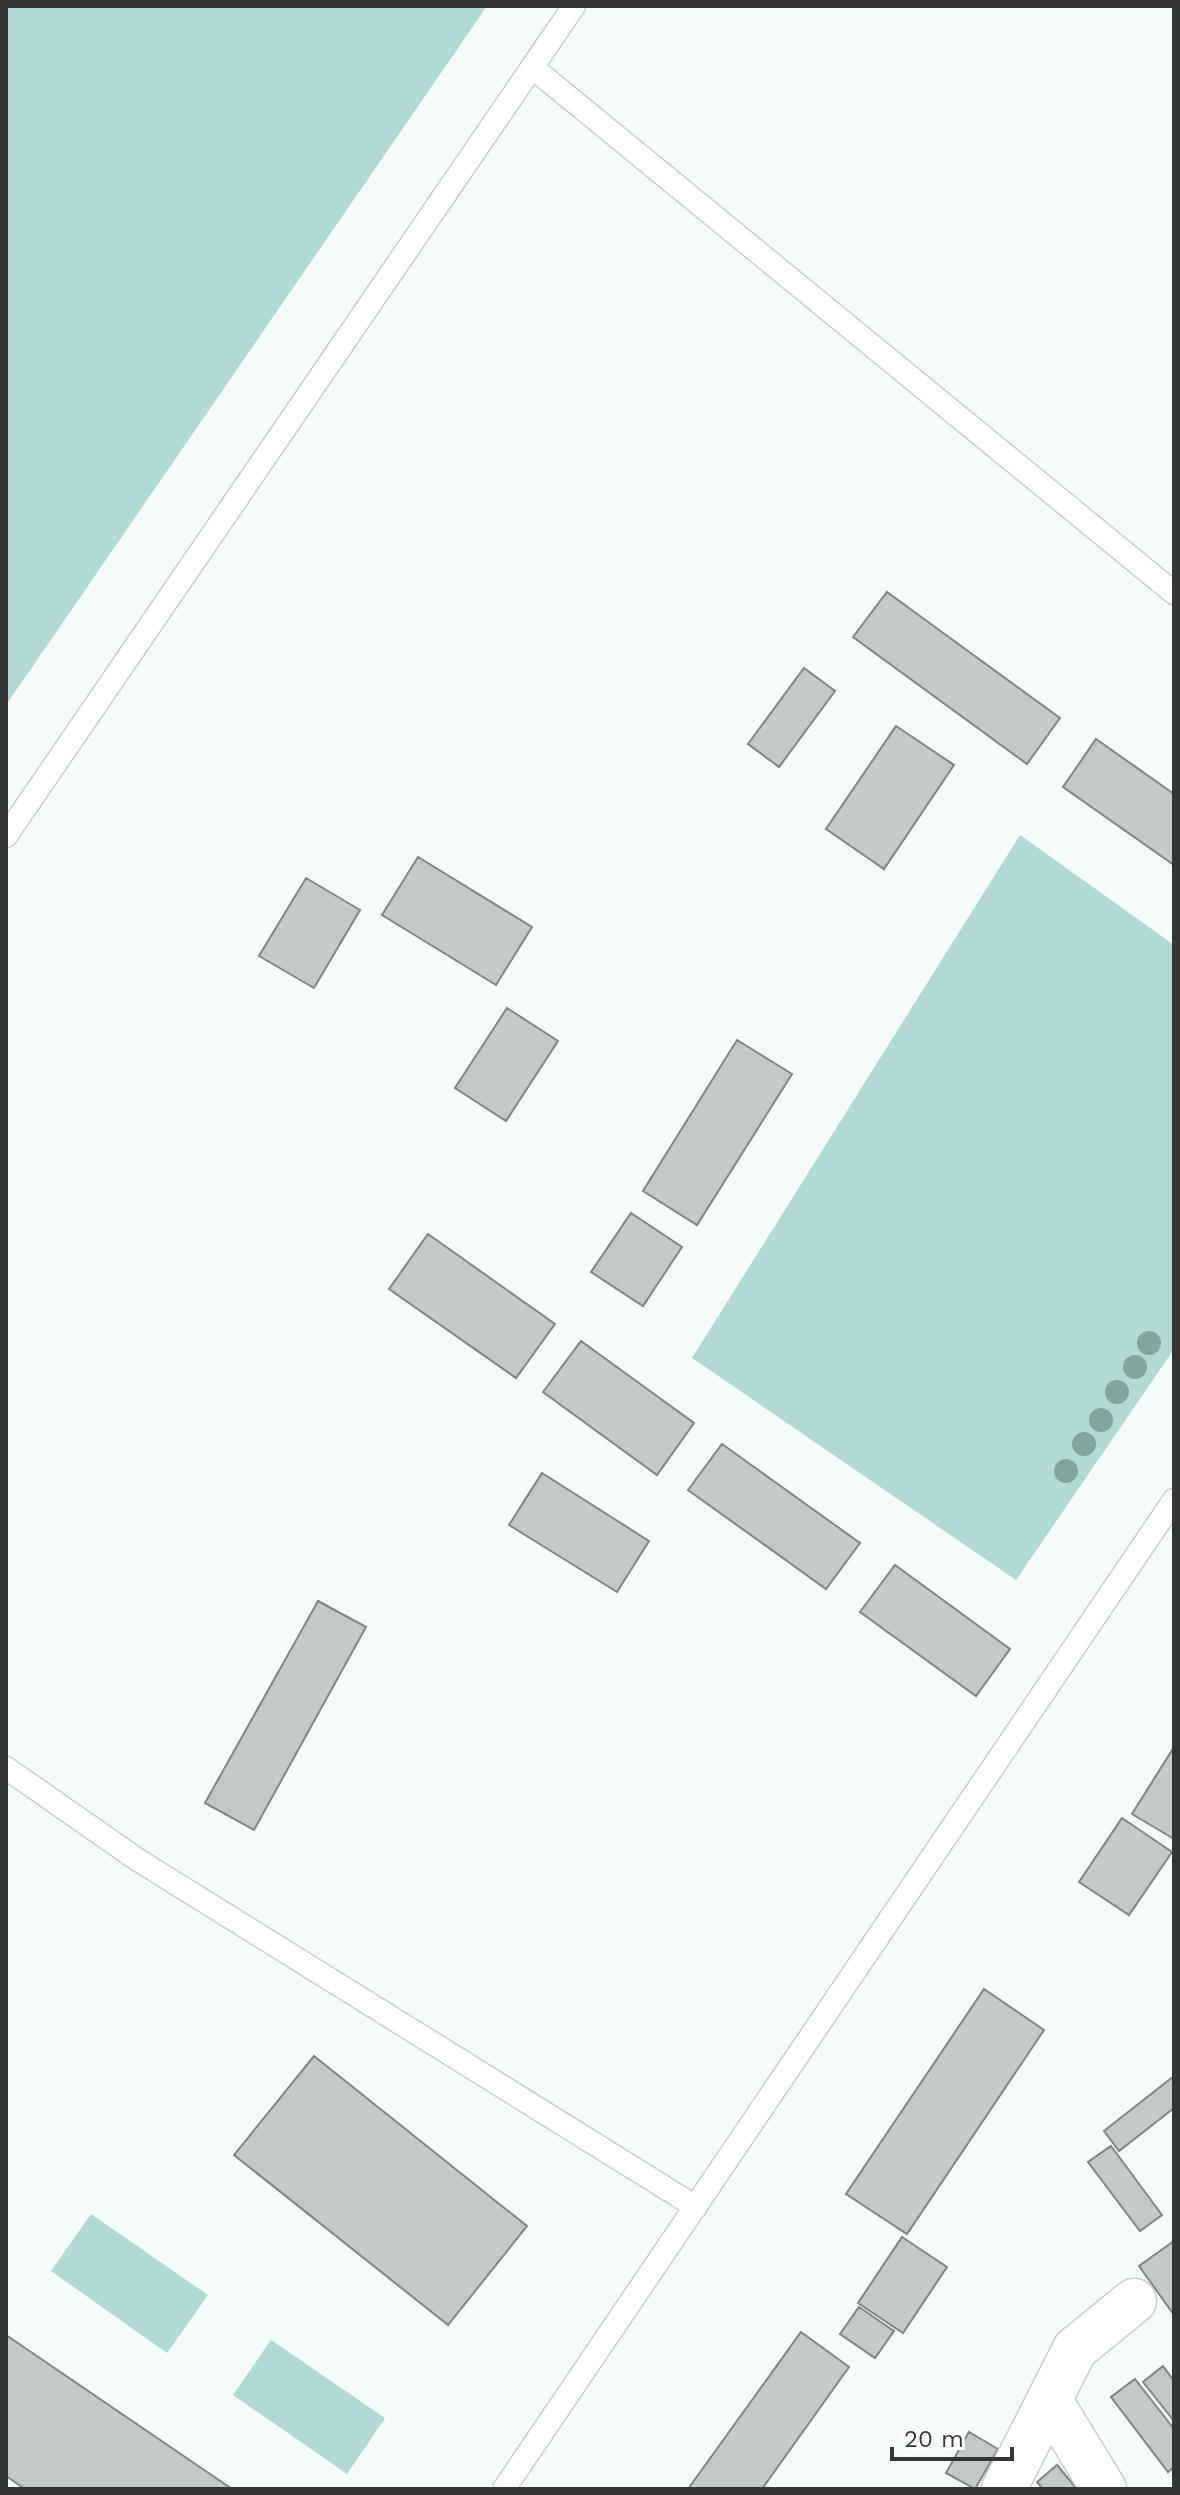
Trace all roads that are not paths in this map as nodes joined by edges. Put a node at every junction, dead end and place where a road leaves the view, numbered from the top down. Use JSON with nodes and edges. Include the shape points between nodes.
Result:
{"nodes":[{"id":1,"x":574,"y":6,"type":"edge"},
{"id":2,"x":533,"y":68,"type":"junction"},
{"id":3,"x":1174,"y":593,"type":"edge"},
{"id":4,"x":6,"y":836,"type":"edge"},
{"id":5,"x":1174,"y":1500,"type":"edge"},
{"id":6,"x":6,"y":1768,"type":"edge"},
{"id":7,"x":696,"y":2207,"type":"junction"},
{"id":8,"x":1134,"y":2301,"type":"dead end"},
{"id":9,"x":1050,"y":2401,"type":"junction"},
{"id":10,"x":504,"y":2489,"type":"edge"},
{"id":11,"x":1004,"y":2489,"type":"edge"},
{"id":12,"x":1104,"y":2489,"type":"edge"}],
"edges":[{"from":1,"to":2,"type":"lane"},
{"from":2,"to":3,"type":"lane"},
{"from":2,"to":4,"type":"lane"},
{"from":5,"to":7,"type":"lane"},
{"from":6,"to":7,"type":"lane","via":[[138,1860]]},
{"from":7,"to":10,"type":"lane"},
{"from":8,"to":9,"type":"street","via":[[1075,2349]]},
{"from":9,"to":11,"type":"street"},
{"from":9,"to":12,"type":"street"}]}
